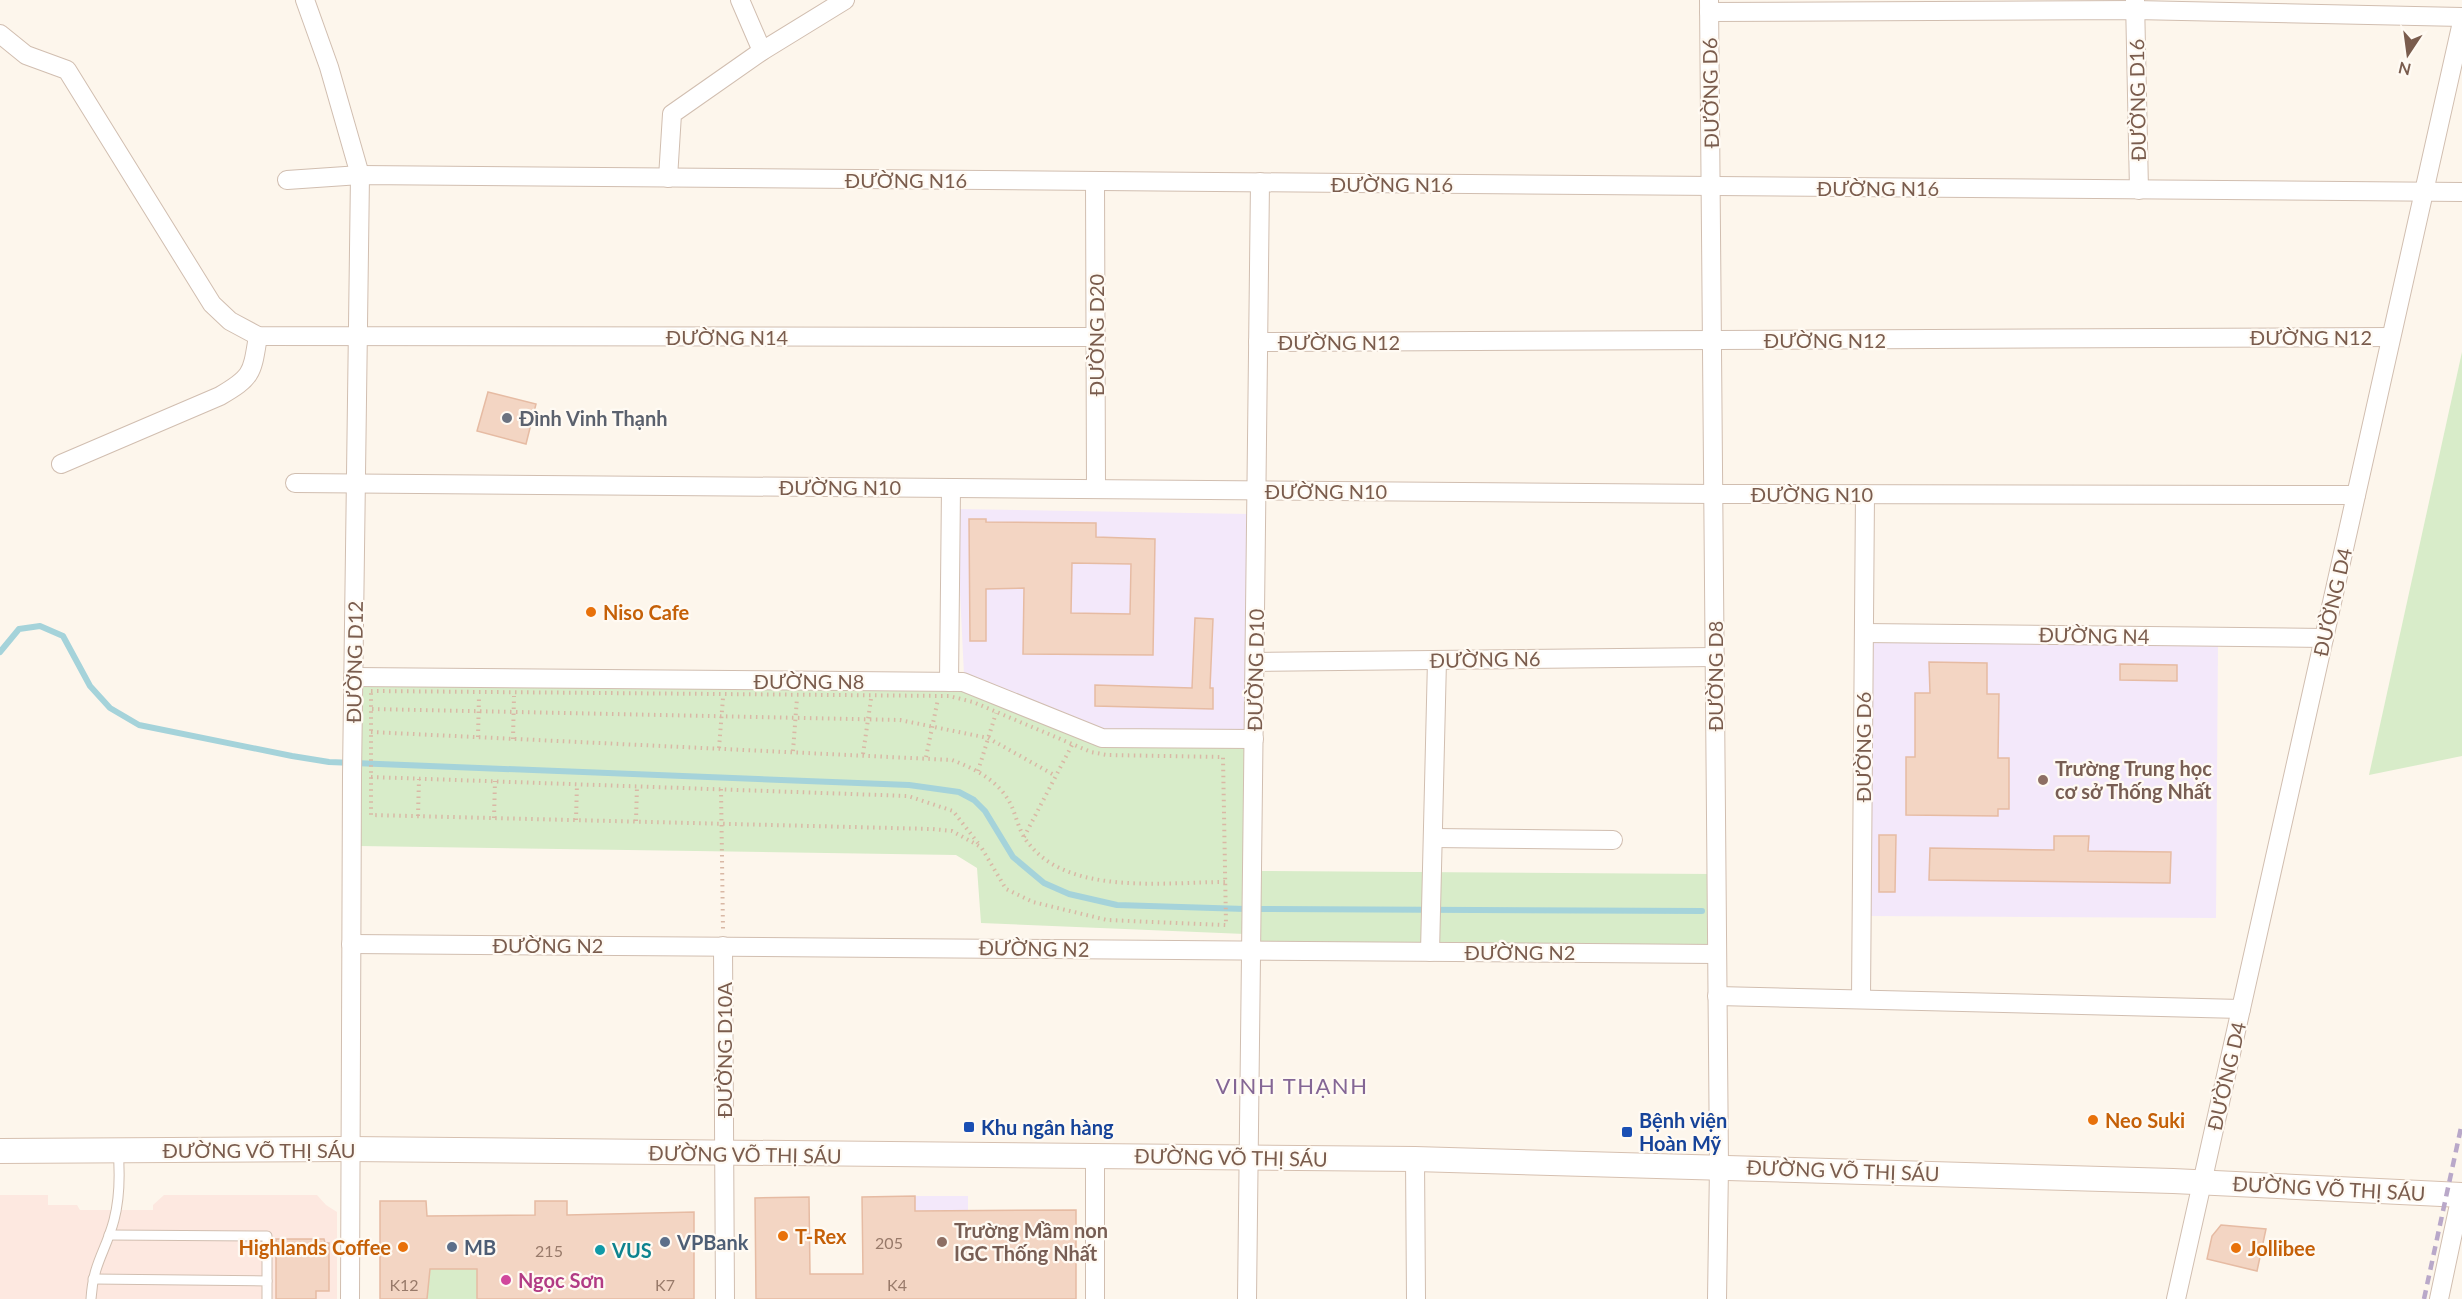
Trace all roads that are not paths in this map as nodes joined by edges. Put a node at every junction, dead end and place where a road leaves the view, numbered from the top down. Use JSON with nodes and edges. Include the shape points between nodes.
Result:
{"nodes":[{"id":1,"x":305,"y":0,"type":"edge"},
{"id":2,"x":740,"y":0,"type":"edge"},
{"id":3,"x":841,"y":1,"type":"edge"},
{"id":4,"x":2135,"y":5,"type":"edge"},
{"id":5,"x":1709,"y":6,"type":"edge"},
{"id":6,"x":2462,"y":17,"type":"edge"},
{"id":7,"x":2462,"y":22,"type":"edge"},
{"id":8,"x":0,"y":34,"type":"edge"},
{"id":9,"x":762,"y":51,"type":"junction"},
{"id":10,"x":360,"y":175,"type":"junction"},
{"id":11,"x":668,"y":178,"type":"junction"},
{"id":12,"x":287,"y":180,"type":"dead end"},
{"id":13,"x":1095,"y":181,"type":"junction"},
{"id":14,"x":1260,"y":182,"type":"junction"},
{"id":15,"x":1711,"y":186,"type":"junction"},
{"id":16,"x":2139,"y":190,"type":"junction"},
{"id":17,"x":2424,"y":192,"type":"junction"},
{"id":18,"x":2462,"y":192,"type":"edge"},
{"id":19,"x":258,"y":336,"type":"junction"},
{"id":20,"x":358,"y":337,"type":"junction"},
{"id":21,"x":1096,"y":337,"type":"junction"},
{"id":22,"x":2391,"y":337,"type":"junction"},
{"id":23,"x":1713,"y":340,"type":"junction"},
{"id":24,"x":1258,"y":342,"type":"junction"},
{"id":25,"x":61,"y":464,"type":"dead end"},
{"id":26,"x":295,"y":483,"type":"dead end"},
{"id":27,"x":356,"y":484,"type":"junction"},
{"id":28,"x":951,"y":488,"type":"junction"},
{"id":29,"x":1096,"y":489,"type":"junction"},
{"id":30,"x":1257,"y":490,"type":"junction"},
{"id":31,"x":1714,"y":494,"type":"junction"},
{"id":32,"x":1865,"y":494,"type":"junction"},
{"id":33,"x":2356,"y":495,"type":"junction"},
{"id":34,"x":1864,"y":633,"type":"junction"},
{"id":35,"x":2324,"y":638,"type":"junction"},
{"id":36,"x":1715,"y":657,"type":"junction"},
{"id":37,"x":1437,"y":660,"type":"junction"},
{"id":38,"x":1255,"y":662,"type":"junction"},
{"id":39,"x":353,"y":677,"type":"junction"},
{"id":40,"x":944,"y":689,"type":"junction"},
{"id":41,"x":1254,"y":739,"type":"junction"},
{"id":42,"x":1433,"y":838,"type":"junction"},
{"id":43,"x":1613,"y":840,"type":"dead end"},
{"id":44,"x":351,"y":944,"type":"junction"},
{"id":45,"x":723,"y":946,"type":"junction"},
{"id":46,"x":1252,"y":950,"type":"junction"},
{"id":47,"x":1430,"y":952,"type":"junction"},
{"id":48,"x":1717,"y":954,"type":"junction"},
{"id":49,"x":1717,"y":996,"type":"junction"},
{"id":50,"x":1861,"y":999,"type":"junction"},
{"id":51,"x":2241,"y":1009,"type":"junction"},
{"id":52,"x":349,"y":1149,"type":"junction"},
{"id":53,"x":118,"y":1150,"type":"junction"},
{"id":54,"x":0,"y":1151,"type":"edge"},
{"id":55,"x":723,"y":1154,"type":"junction"},
{"id":56,"x":1095,"y":1156,"type":"junction"},
{"id":57,"x":1247,"y":1158,"type":"junction"},
{"id":58,"x":1415,"y":1159,"type":"junction"},
{"id":59,"x":1719,"y":1166,"type":"junction"},
{"id":60,"x":2202,"y":1182,"type":"junction"},
{"id":61,"x":2461,"y":1195,"type":"edge"},
{"id":62,"x":109,"y":1235,"type":"junction"},
{"id":63,"x":93,"y":1279,"type":"junction"},
{"id":64,"x":267,"y":1281,"type":"junction"},
{"id":65,"x":91,"y":1299,"type":"edge"},
{"id":66,"x":267,"y":1299,"type":"edge"},
{"id":67,"x":350,"y":1299,"type":"edge"},
{"id":68,"x":725,"y":1299,"type":"edge"},
{"id":69,"x":1095,"y":1299,"type":"edge"},
{"id":70,"x":1247,"y":1299,"type":"edge"},
{"id":71,"x":1416,"y":1299,"type":"edge"},
{"id":72,"x":1717,"y":1299,"type":"edge"},
{"id":73,"x":2176,"y":1299,"type":"edge"},
{"id":74,"x":2439,"y":1299,"type":"edge"}],
"edges":[{"from":1,"to":10,"type":"street","name":"ĐƯỜNG D12"},
{"from":2,"to":9,"type":"street"},
{"from":3,"to":9,"type":"street"},
{"from":4,"to":5,"type":"street"},
{"from":4,"to":6,"type":"street"},
{"from":4,"to":16,"type":"street","name":"ĐƯỜNG D16"},
{"from":5,"to":15,"type":"street","name":"ĐƯỜNG D6"},
{"from":7,"to":17,"type":"street","name":"ĐƯỜNG D4"},
{"from":8,"to":19,"type":"street","via":[[26,55],[66,70],[212,304],[230,321]]},
{"from":9,"to":11,"type":"street","via":[[672,114]]},
{"from":10,"to":11,"type":"street","name":"ĐƯỜNG N16"},
{"from":10,"to":12,"type":"street","name":"ĐƯỜNG N16"},
{"from":10,"to":20,"type":"street","name":"ĐƯỜNG D12"},
{"from":11,"to":13,"type":"street","name":"ĐƯỜNG N16"},
{"from":13,"to":14,"type":"street","name":"ĐƯỜNG N16"},
{"from":13,"to":21,"type":"street","name":"ĐƯỜNG D20"},
{"from":14,"to":15,"type":"street","name":"ĐƯỜNG N16"},
{"from":14,"to":24,"type":"street","name":"ĐƯỜNG D10"},
{"from":15,"to":16,"type":"street","name":"ĐƯỜNG N16"},
{"from":15,"to":23,"type":"street","name":"ĐƯỜNG D8"},
{"from":16,"to":17,"type":"street","name":"ĐƯỜNG N16"},
{"from":17,"to":18,"type":"street","name":"ĐƯỜNG N16"},
{"from":17,"to":22,"type":"street","name":"ĐƯỜNG D4"},
{"from":19,"to":20,"type":"street","name":"ĐƯỜNG N14"},
{"from":19,"to":25,"type":"street","via":[[254,364],[243,383]]},
{"from":20,"to":21,"type":"street","name":"ĐƯỜNG N14"},
{"from":20,"to":27,"type":"street","name":"ĐƯỜNG D12"},
{"from":21,"to":29,"type":"street","name":"ĐƯỜNG D20"},
{"from":22,"to":23,"type":"street","name":"ĐƯỜNG N12"},
{"from":22,"to":33,"type":"street","name":"ĐƯỜNG D4"},
{"from":23,"to":24,"type":"street","name":"ĐƯỜNG N12"},
{"from":23,"to":31,"type":"street","name":"ĐƯỜNG D8"},
{"from":24,"to":30,"type":"street","name":"ĐƯỜNG D10"},
{"from":26,"to":27,"type":"street","name":"ĐƯỜNG N10"},
{"from":27,"to":28,"type":"street","name":"ĐƯỜNG N10"},
{"from":27,"to":39,"type":"street","name":"ĐƯỜNG D12"},
{"from":28,"to":29,"type":"street","name":"ĐƯỜNG N10"},
{"from":28,"to":40,"type":"street"},
{"from":29,"to":30,"type":"street","name":"ĐƯỜNG N10"},
{"from":30,"to":31,"type":"street","name":"ĐƯỜNG N10"},
{"from":30,"to":38,"type":"street","name":"ĐƯỜNG D10"},
{"from":31,"to":32,"type":"street","name":"ĐƯỜNG N10"},
{"from":31,"to":36,"type":"street","name":"ĐƯỜNG D8"},
{"from":32,"to":33,"type":"street","name":"ĐƯỜNG N10"},
{"from":32,"to":34,"type":"street","name":"ĐƯỜNG D6"},
{"from":33,"to":35,"type":"street","name":"ĐƯỜNG D4"},
{"from":34,"to":35,"type":"street","name":"ĐƯỜNG N4"},
{"from":34,"to":50,"type":"street","name":"ĐƯỜNG D6"},
{"from":35,"to":51,"type":"street","name":"ĐƯỜNG D4"},
{"from":36,"to":37,"type":"street","name":"ĐƯỜNG N6"},
{"from":36,"to":48,"type":"street","name":"ĐƯỜNG D8"},
{"from":37,"to":38,"type":"street","name":"ĐƯỜNG N6"},
{"from":37,"to":42,"type":"street"},
{"from":38,"to":41,"type":"street","name":"ĐƯỜNG D10"},
{"from":39,"to":40,"type":"street","name":"ĐƯỜNG N8"},
{"from":39,"to":44,"type":"street","name":"ĐƯỜNG D12","via":[[362,731],[352,775]]},
{"from":40,"to":41,"type":"street","name":"ĐƯỜNG N8","via":[[963,682],[1102,738]]},
{"from":41,"to":46,"type":"street","name":"ĐƯỜNG D10"},
{"from":42,"to":43,"type":"street"},
{"from":42,"to":47,"type":"street"},
{"from":44,"to":45,"type":"street","name":"ĐƯỜNG N2"},
{"from":44,"to":52,"type":"street","name":"ĐƯỜNG D12"},
{"from":45,"to":46,"type":"street","name":"ĐƯỜNG N2"},
{"from":45,"to":55,"type":"street","name":"ĐƯỜNG D10A"},
{"from":46,"to":47,"type":"street","name":"ĐƯỜNG N2"},
{"from":46,"to":57,"type":"street","name":"ĐƯỜNG D10"},
{"from":47,"to":48,"type":"street","name":"ĐƯỜNG N2"},
{"from":48,"to":49,"type":"street","name":"ĐƯỜNG D8"},
{"from":49,"to":50,"type":"street"},
{"from":49,"to":59,"type":"street","name":"ĐƯỜNG D8"},
{"from":50,"to":51,"type":"street"},
{"from":51,"to":60,"type":"street","name":"ĐƯỜNG D4"},
{"from":52,"to":53,"type":"main road","name":"ĐƯỜNG VÕ THỊ SÁU"},
{"from":52,"to":55,"type":"main road","name":"ĐƯỜNG VÕ THỊ SÁU"},
{"from":52,"to":67,"type":"street","name":"ĐƯỜNG D12"},
{"from":53,"to":54,"type":"main road","name":"ĐƯỜNG VÕ THỊ SÁU"},
{"from":53,"to":62,"type":"lane","via":[[119,1187]]},
{"from":55,"to":56,"type":"main road","name":"ĐƯỜNG VÕ THỊ SÁU"},
{"from":55,"to":68,"type":"street","name":"ĐƯỜNG D10A"},
{"from":56,"to":57,"type":"main road","name":"ĐƯỜNG VÕ THỊ SÁU"},
{"from":56,"to":69,"type":"street"},
{"from":57,"to":58,"type":"main road","name":"ĐƯỜNG VÕ THỊ SÁU"},
{"from":57,"to":70,"type":"street","name":"ĐƯỜNG D10"},
{"from":58,"to":59,"type":"main road","name":"ĐƯỜNG VÕ THỊ SÁU"},
{"from":58,"to":71,"type":"street"},
{"from":59,"to":60,"type":"main road","name":"ĐƯỜNG VÕ THỊ SÁU"},
{"from":59,"to":72,"type":"street","name":"ĐƯỜNG D8"},
{"from":60,"to":61,"type":"main road","name":"ĐƯỜNG VÕ THỊ SÁU"},
{"from":60,"to":73,"type":"street","name":"ĐƯỜNG D4"},
{"from":61,"to":74,"type":"street"},
{"from":62,"to":63,"type":"lane"},
{"from":62,"to":64,"type":"lane","via":[[267,1236]]},
{"from":63,"to":64,"type":"lane"},
{"from":63,"to":65,"type":"lane"},
{"from":64,"to":66,"type":"lane"}]}
